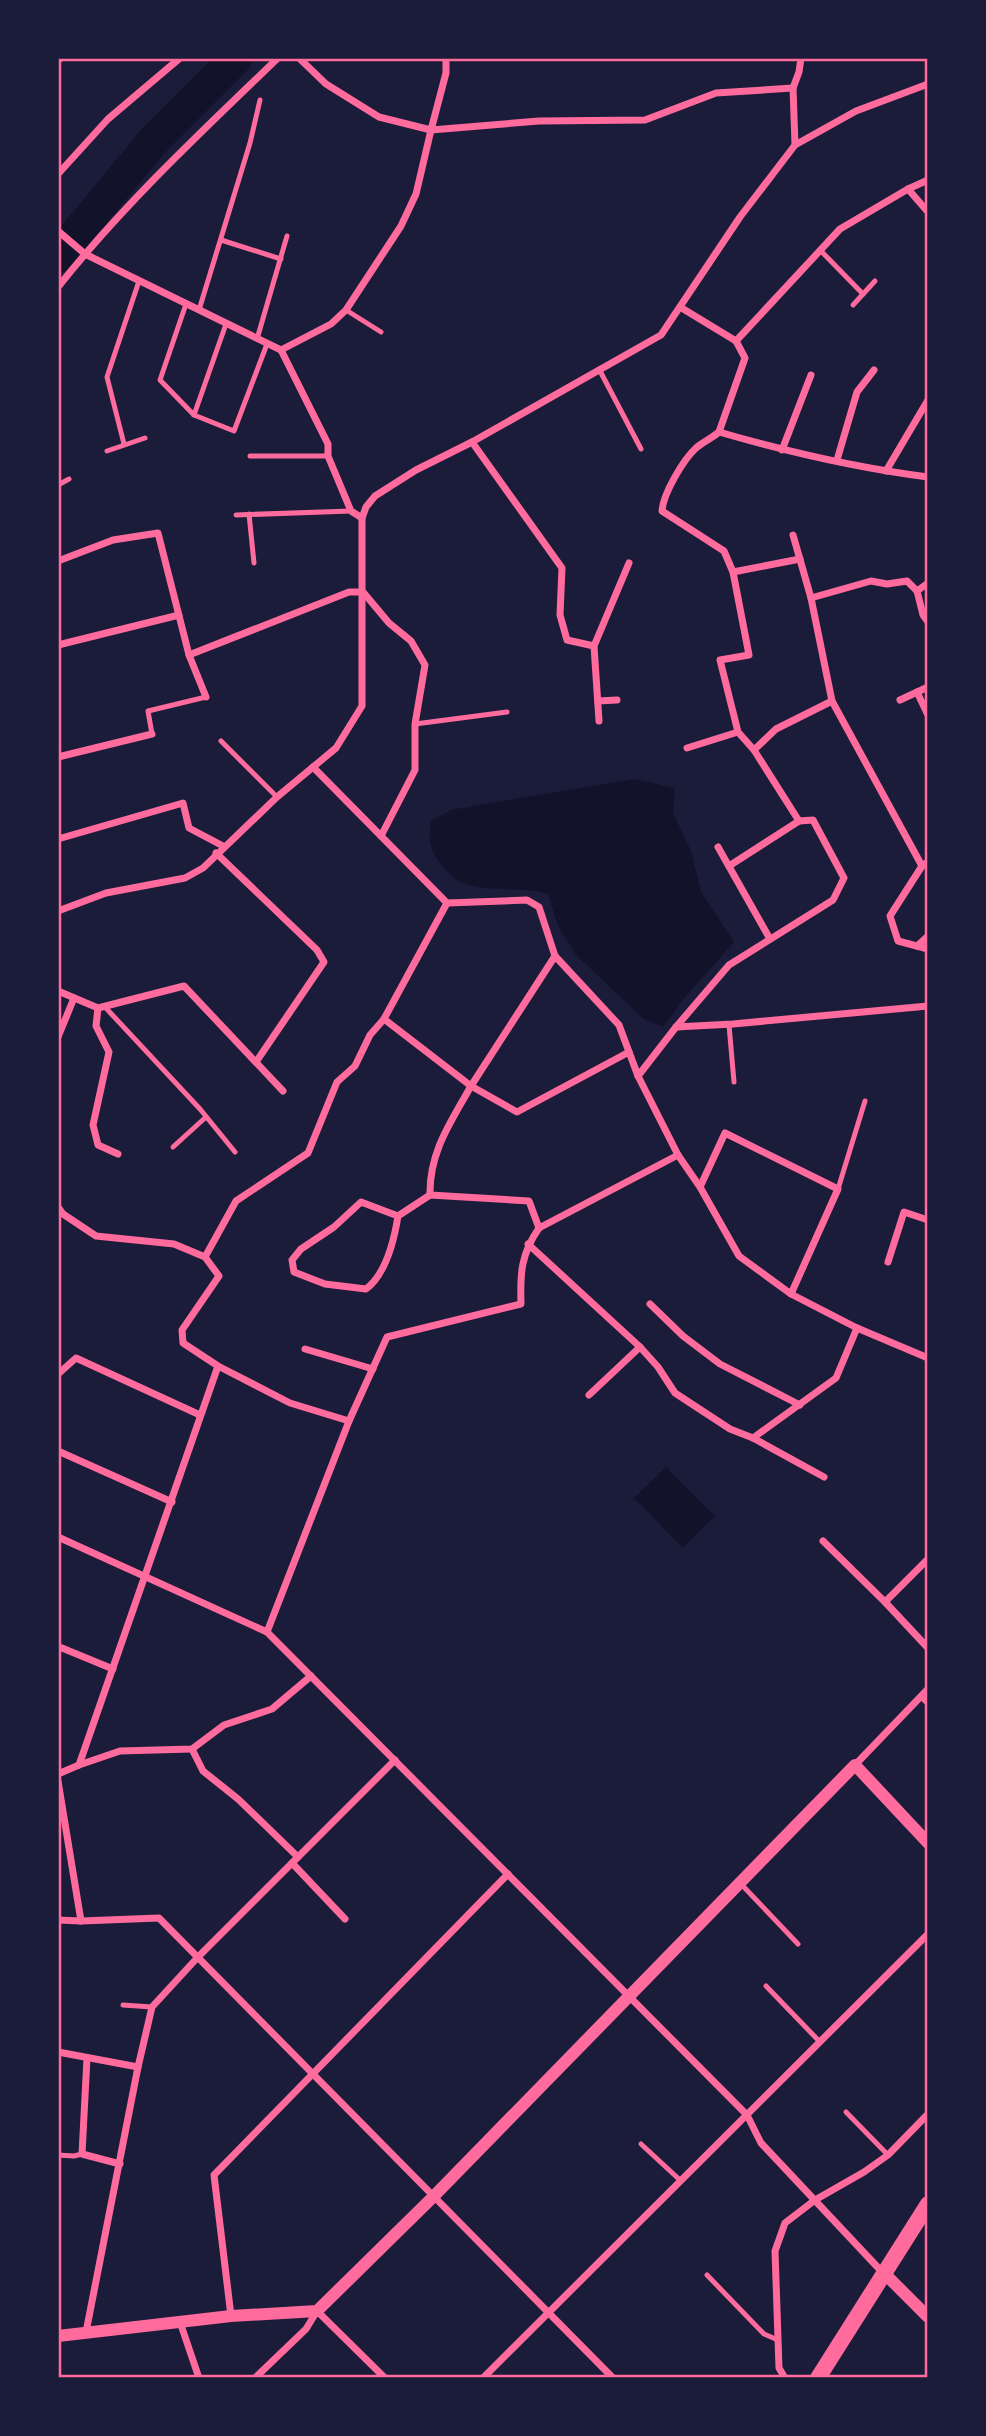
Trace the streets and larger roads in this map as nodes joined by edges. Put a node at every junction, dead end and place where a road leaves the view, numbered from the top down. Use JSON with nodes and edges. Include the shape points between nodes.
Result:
{"nodes":[{"id":1,"x":180,"y":58,"type":"edge"},
{"id":2,"x":278,"y":58,"type":"edge"},
{"id":3,"x":299,"y":58,"type":"edge"},
{"id":4,"x":446,"y":58,"type":"edge"},
{"id":5,"x":801,"y":58,"type":"edge"},
{"id":6,"x":928,"y":84,"type":"edge"},
{"id":7,"x":793,"y":88,"type":"junction"},
{"id":8,"x":431,"y":130,"type":"junction"},
{"id":9,"x":795,"y":145,"type":"junction"},
{"id":10,"x":58,"y":174,"type":"edge"},
{"id":11,"x":928,"y":180,"type":"edge"},
{"id":12,"x":908,"y":189,"type":"junction"},
{"id":13,"x":928,"y":212,"type":"edge"},
{"id":14,"x":58,"y":231,"type":"edge"},
{"id":15,"x":82,"y":252,"type":"junction"},
{"id":16,"x":58,"y":287,"type":"edge"},
{"id":17,"x":680,"y":307,"type":"junction"},
{"id":18,"x":736,"y":341,"type":"junction"},
{"id":19,"x":281,"y":350,"type":"junction"},
{"id":20,"x":874,"y":370,"type":"dead end"},
{"id":21,"x":811,"y":375,"type":"dead end"},
{"id":22,"x":928,"y":400,"type":"edge"},
{"id":23,"x":719,"y":432,"type":"junction"},
{"id":24,"x":472,"y":442,"type":"junction"},
{"id":25,"x":782,"y":450,"type":"junction"},
{"id":26,"x":837,"y":460,"type":"junction"},
{"id":27,"x":886,"y":471,"type":"junction"},
{"id":28,"x":928,"y":477,"type":"edge"},
{"id":29,"x":362,"y":518,"type":"junction"},
{"id":30,"x":793,"y":534,"type":"dead end"},
{"id":31,"x":800,"y":559,"type":"junction"},
{"id":32,"x":58,"y":561,"type":"edge"},
{"id":33,"x":629,"y":563,"type":"dead end"},
{"id":34,"x":733,"y":572,"type":"junction"},
{"id":35,"x":928,"y":583,"type":"edge"},
{"id":36,"x":916,"y":591,"type":"junction"},
{"id":37,"x":363,"y":592,"type":"junction"},
{"id":38,"x":811,"y":598,"type":"junction"},
{"id":39,"x":179,"y":615,"type":"junction"},
{"id":40,"x":928,"y":622,"type":"edge"},
{"id":41,"x":58,"y":645,"type":"edge"},
{"id":42,"x":594,"y":646,"type":"junction"},
{"id":43,"x":189,"y":654,"type":"junction"},
{"id":44,"x":928,"y":687,"type":"edge"},
{"id":45,"x":917,"y":692,"type":"junction"},
{"id":46,"x":206,"y":697,"type":"road end"},
{"id":47,"x":617,"y":700,"type":"dead end"},
{"id":48,"x":900,"y":700,"type":"dead end"},
{"id":49,"x":598,"y":701,"type":"junction"},
{"id":50,"x":832,"y":701,"type":"junction"},
{"id":51,"x":928,"y":715,"type":"edge"},
{"id":52,"x":599,"y":721,"type":"dead end"},
{"id":53,"x":738,"y":732,"type":"junction"},
{"id":54,"x":152,"y":734,"type":"road end"},
{"id":55,"x":687,"y":748,"type":"dead end"},
{"id":56,"x":754,"y":750,"type":"junction"},
{"id":57,"x":58,"y":757,"type":"edge"},
{"id":58,"x":313,"y":767,"type":"junction"},
{"id":59,"x":799,"y":821,"type":"junction"},
{"id":60,"x":381,"y":836,"type":"junction"},
{"id":61,"x":58,"y":839,"type":"edge"},
{"id":62,"x":223,"y":846,"type":"junction"},
{"id":63,"x":718,"y":847,"type":"dead end"},
{"id":64,"x":216,"y":853,"type":"junction"},
{"id":65,"x":925,"y":864,"type":"edge"},
{"id":66,"x":729,"y":866,"type":"junction"},
{"id":67,"x":447,"y":903,"type":"junction"},
{"id":68,"x":58,"y":911,"type":"edge"},
{"id":69,"x":928,"y":936,"type":"edge"},
{"id":70,"x":771,"y":939,"type":"junction"},
{"id":71,"x":917,"y":946,"type":"junction"},
{"id":72,"x":928,"y":948,"type":"edge"},
{"id":73,"x":555,"y":956,"type":"junction"},
{"id":74,"x":58,"y":991,"type":"edge"},
{"id":75,"x":74,"y":998,"type":"junction"},
{"id":76,"x":928,"y":1006,"type":"edge"},
{"id":77,"x":101,"y":1007,"type":"junction"},
{"id":78,"x":384,"y":1019,"type":"junction"},
{"id":79,"x":676,"y":1027,"type":"junction"},
{"id":80,"x":58,"y":1037,"type":"edge"},
{"id":81,"x":629,"y":1052,"type":"junction"},
{"id":82,"x":256,"y":1062,"type":"junction"},
{"id":83,"x":638,"y":1076,"type":"junction"},
{"id":84,"x":471,"y":1086,"type":"junction"},
{"id":85,"x":284,"y":1091,"type":"dead end"},
{"id":86,"x":118,"y":1154,"type":"dead end"},
{"id":87,"x":678,"y":1155,"type":"junction"},
{"id":88,"x":700,"y":1187,"type":"junction"},
{"id":89,"x":430,"y":1195,"type":"junction"},
{"id":90,"x":58,"y":1207,"type":"edge"},
{"id":91,"x":398,"y":1216,"type":"junction"},
{"id":92,"x":928,"y":1220,"type":"edge"},
{"id":93,"x":539,"y":1228,"type":"junction"},
{"id":94,"x":528,"y":1244,"type":"junction"},
{"id":95,"x":205,"y":1257,"type":"junction"},
{"id":96,"x":888,"y":1262,"type":"dead end"},
{"id":97,"x":791,"y":1294,"type":"junction"},
{"id":98,"x":650,"y":1304,"type":"dead end"},
{"id":99,"x":857,"y":1328,"type":"junction"},
{"id":100,"x":640,"y":1347,"type":"junction"},
{"id":101,"x":305,"y":1349,"type":"dead end"},
{"id":102,"x":928,"y":1358,"type":"edge"},
{"id":103,"x":218,"y":1366,"type":"junction"},
{"id":104,"x":373,"y":1369,"type":"junction"},
{"id":105,"x":58,"y":1374,"type":"edge"},
{"id":106,"x":589,"y":1395,"type":"dead end"},
{"id":107,"x":800,"y":1405,"type":"junction"},
{"id":108,"x":200,"y":1415,"type":"junction"},
{"id":109,"x":349,"y":1421,"type":"junction"},
{"id":110,"x":753,"y":1438,"type":"junction"},
{"id":111,"x":58,"y":1451,"type":"edge"},
{"id":112,"x":824,"y":1477,"type":"dead end"},
{"id":113,"x":172,"y":1502,"type":"junction"},
{"id":114,"x":58,"y":1537,"type":"edge"},
{"id":115,"x":823,"y":1541,"type":"dead end"},
{"id":116,"x":928,"y":1559,"type":"edge"},
{"id":117,"x":147,"y":1576,"type":"junction"},
{"id":118,"x":885,"y":1602,"type":"junction"},
{"id":119,"x":267,"y":1632,"type":"junction"},
{"id":120,"x":62,"y":1648,"type":"dead end"},
{"id":121,"x":928,"y":1648,"type":"edge"},
{"id":122,"x":113,"y":1669,"type":"junction"},
{"id":123,"x":311,"y":1676,"type":"junction"},
{"id":124,"x":928,"y":1689,"type":"edge"},
{"id":125,"x":192,"y":1749,"type":"junction"},
{"id":126,"x":395,"y":1760,"type":"junction"},
{"id":127,"x":79,"y":1765,"type":"junction"},
{"id":128,"x":855,"y":1765,"type":"junction"},
{"id":129,"x":58,"y":1774,"type":"edge"},
{"id":130,"x":58,"y":1781,"type":"edge"},
{"id":131,"x":928,"y":1843,"type":"edge"},
{"id":132,"x":295,"y":1860,"type":"junction"},
{"id":133,"x":508,"y":1874,"type":"junction"},
{"id":134,"x":345,"y":1919,"type":"dead end"},
{"id":135,"x":58,"y":1920,"type":"edge"},
{"id":136,"x":81,"y":1921,"type":"junction"},
{"id":137,"x":928,"y":1934,"type":"edge"},
{"id":138,"x":198,"y":1957,"type":"junction"},
{"id":139,"x":630,"y":1995,"type":"junction"},
{"id":140,"x":58,"y":2052,"type":"edge"},
{"id":141,"x":87,"y":2057,"type":"junction"},
{"id":142,"x":138,"y":2067,"type":"junction"},
{"id":143,"x":313,"y":2073,"type":"junction"},
{"id":144,"x":928,"y":2114,"type":"edge"},
{"id":145,"x":747,"y":2115,"type":"junction"},
{"id":146,"x":120,"y":2164,"type":"junction"},
{"id":147,"x":434,"y":2196,"type":"junction"},
{"id":148,"x":815,"y":2200,"type":"junction"},
{"id":149,"x":928,"y":2204,"type":"edge"},
{"id":150,"x":885,"y":2274,"type":"junction"},
{"id":151,"x":317,"y":2311,"type":"junction"},
{"id":152,"x":549,"y":2313,"type":"junction"},
{"id":153,"x":231,"y":2316,"type":"junction"},
{"id":154,"x":928,"y":2317,"type":"edge"},
{"id":155,"x":180,"y":2322,"type":"junction"},
{"id":156,"x":86,"y":2332,"type":"junction"},
{"id":157,"x":58,"y":2336,"type":"edge"},
{"id":158,"x":199,"y":2378,"type":"edge"},
{"id":159,"x":255,"y":2378,"type":"edge"},
{"id":160,"x":385,"y":2378,"type":"edge"},
{"id":161,"x":483,"y":2378,"type":"edge"},
{"id":162,"x":613,"y":2378,"type":"edge"},
{"id":163,"x":785,"y":2378,"type":"edge"},
{"id":164,"x":818,"y":2378,"type":"edge"}],
"edges":[{"from":1,"to":10,"type":"street","via":[[108,119]]},
{"from":2,"to":15,"type":"street"},
{"from":3,"to":8,"type":"street","via":[[326,84],[379,117]]},
{"from":4,"to":8,"type":"street"},
{"from":5,"to":7,"type":"street"},
{"from":6,"to":9,"type":"street","via":[[856,111]]},
{"from":7,"to":8,"type":"street","via":[[716,93],[645,120],[539,121]]},
{"from":7,"to":9,"type":"street"},
{"from":8,"to":19,"type":"street","via":[[416,194],[401,226],[346,310],[331,324]]},
{"from":9,"to":17,"type":"street"},
{"from":11,"to":12,"type":"street"},
{"from":12,"to":13,"type":"street"},
{"from":12,"to":18,"type":"street","via":[[840,229]]},
{"from":14,"to":15,"type":"street"},
{"from":15,"to":16,"type":"street"},
{"from":15,"to":19,"type":"street"},
{"from":17,"to":18,"type":"street"},
{"from":17,"to":24,"type":"street","via":[[661,335]]},
{"from":18,"to":23,"type":"street","via":[[745,358]]},
{"from":19,"to":29,"type":"street","via":[[328,444],[328,456],[351,511]]},
{"from":20,"to":26,"type":"street","via":[[857,392]]},
{"from":21,"to":25,"type":"street"},
{"from":22,"to":27,"type":"street"},
{"from":23,"to":25,"type":"street"},
{"from":23,"to":34,"type":"street","via":[[687,460],[663,501],[662,511],[724,551]]},
{"from":24,"to":29,"type":"street","via":[[375,496]]},
{"from":24,"to":42,"type":"street","via":[[562,568],[560,615],[568,640]]},
{"from":25,"to":26,"type":"street"},
{"from":26,"to":27,"type":"street"},
{"from":27,"to":28,"type":"street"},
{"from":29,"to":37,"type":"street"},
{"from":30,"to":31,"type":"street"},
{"from":31,"to":34,"type":"street"},
{"from":31,"to":38,"type":"street"},
{"from":32,"to":39,"type":"street","via":[[113,540],[158,533]]},
{"from":33,"to":42,"type":"street"},
{"from":34,"to":53,"type":"street","via":[[750,655],[720,660]]},
{"from":35,"to":36,"type":"street"},
{"from":36,"to":38,"type":"street","via":[[907,581],[871,581]]},
{"from":36,"to":40,"type":"street"},
{"from":37,"to":43,"type":"street","via":[[349,592]]},
{"from":37,"to":58,"type":"street","via":[[362,706],[336,748]]},
{"from":37,"to":60,"type":"street","via":[[411,641],[425,665],[415,724],[415,770]]},
{"from":38,"to":50,"type":"street"},
{"from":39,"to":41,"type":"street"},
{"from":39,"to":43,"type":"street"},
{"from":42,"to":49,"type":"street"},
{"from":43,"to":46,"type":"street"},
{"from":44,"to":45,"type":"street"},
{"from":45,"to":48,"type":"street"},
{"from":45,"to":51,"type":"street"},
{"from":47,"to":49,"type":"street"},
{"from":49,"to":52,"type":"street"},
{"from":50,"to":56,"type":"street","via":[[776,729]]},
{"from":50,"to":65,"type":"street"},
{"from":53,"to":55,"type":"street"},
{"from":53,"to":56,"type":"street"},
{"from":54,"to":57,"type":"street"},
{"from":56,"to":59,"type":"street"},
{"from":58,"to":60,"type":"street"},
{"from":58,"to":62,"type":"street"},
{"from":59,"to":66,"type":"street"},
{"from":59,"to":70,"type":"street","via":[[813,820],[844,878],[833,900]]},
{"from":60,"to":67,"type":"street"},
{"from":61,"to":62,"type":"street","via":[[183,803],[189,828]]},
{"from":62,"to":64,"type":"street"},
{"from":63,"to":66,"type":"street"},
{"from":64,"to":68,"type":"street","via":[[203,868],[185,878],[106,893]]},
{"from":64,"to":82,"type":"street","via":[[324,962]]},
{"from":65,"to":71,"type":"street","via":[[890,916],[898,941]]},
{"from":66,"to":70,"type":"street"},
{"from":67,"to":73,"type":"street","via":[[527,900],[540,907]]},
{"from":67,"to":78,"type":"street"},
{"from":69,"to":71,"type":"street"},
{"from":70,"to":79,"type":"street","via":[[729,965]]},
{"from":71,"to":72,"type":"street"},
{"from":73,"to":81,"type":"street","via":[[619,1025]]},
{"from":73,"to":84,"type":"street"},
{"from":74,"to":75,"type":"street"},
{"from":75,"to":77,"type":"street"},
{"from":75,"to":80,"type":"street"},
{"from":76,"to":79,"type":"street"},
{"from":77,"to":82,"type":"street","via":[[184,986]]},
{"from":77,"to":86,"type":"street","via":[[96,1026],[109,1052],[93,1125],[98,1145]]},
{"from":78,"to":84,"type":"street"},
{"from":78,"to":95,"type":"street","via":[[370,1035],[355,1066],[337,1082],[308,1153],[236,1201]]},
{"from":79,"to":83,"type":"street"},
{"from":81,"to":83,"type":"street"},
{"from":81,"to":84,"type":"street","via":[[517,1112]]},
{"from":82,"to":85,"type":"street"},
{"from":83,"to":87,"type":"street"},
{"from":84,"to":89,"type":"street","via":[[433,1159]]},
{"from":87,"to":88,"type":"street"},
{"from":87,"to":93,"type":"street"},
{"from":88,"to":97,"type":"street","via":[[739,1256]]},
{"from":88,"to":97,"type":"street","via":[[725,1133],[838,1189]]},
{"from":89,"to":91,"type":"street"},
{"from":89,"to":93,"type":"street","via":[[529,1201]]},
{"from":90,"to":95,"type":"street","via":[[96,1236],[174,1244]]},
{"from":91,"to":91,"type":"street","via":[[377,1281],[366,1289],[325,1284],[294,1272],[292,1260],[301,1249],[361,1202]]},
{"from":92,"to":96,"type":"street","via":[[904,1212]]},
{"from":93,"to":94,"type":"street"},
{"from":94,"to":100,"type":"street"},
{"from":94,"to":104,"type":"street","via":[[520,1280],[521,1304],[387,1337]]},
{"from":95,"to":103,"type":"street","via":[[219,1276],[182,1330],[183,1343]]},
{"from":97,"to":99,"type":"street"},
{"from":98,"to":107,"type":"street","via":[[720,1364]]},
{"from":99,"to":102,"type":"street"},
{"from":99,"to":107,"type":"street","via":[[836,1378]]},
{"from":100,"to":106,"type":"street"},
{"from":100,"to":110,"type":"street","via":[[675,1393],[730,1429]]},
{"from":101,"to":104,"type":"street"},
{"from":103,"to":108,"type":"street"},
{"from":103,"to":109,"type":"street","via":[[290,1403]]},
{"from":104,"to":109,"type":"street"},
{"from":105,"to":108,"type":"street","via":[[76,1358]]},
{"from":107,"to":110,"type":"street"},
{"from":108,"to":113,"type":"street"},
{"from":109,"to":119,"type":"street"},
{"from":110,"to":112,"type":"street"},
{"from":111,"to":113,"type":"street"},
{"from":113,"to":117,"type":"street"},
{"from":114,"to":117,"type":"street"},
{"from":115,"to":118,"type":"street"},
{"from":116,"to":118,"type":"street"},
{"from":117,"to":119,"type":"street"},
{"from":117,"to":122,"type":"street"},
{"from":118,"to":121,"type":"street"},
{"from":119,"to":123,"type":"street"},
{"from":120,"to":122,"type":"street"},
{"from":122,"to":127,"type":"street"},
{"from":123,"to":125,"type":"street","via":[[272,1709],[224,1725]]},
{"from":123,"to":126,"type":"street"},
{"from":124,"to":128,"type":"street"},
{"from":125,"to":127,"type":"street","via":[[120,1751]]},
{"from":125,"to":132,"type":"street","via":[[203,1771],[238,1799]]},
{"from":126,"to":132,"type":"street"},
{"from":126,"to":133,"type":"street"},
{"from":127,"to":129,"type":"street"},
{"from":128,"to":131,"type":"street"},
{"from":128,"to":139,"type":"street"},
{"from":130,"to":136,"type":"street"},
{"from":132,"to":134,"type":"street"},
{"from":132,"to":138,"type":"street"},
{"from":133,"to":139,"type":"street"},
{"from":133,"to":143,"type":"street"},
{"from":135,"to":136,"type":"street"},
{"from":136,"to":138,"type":"street","via":[[159,1918]]},
{"from":137,"to":145,"type":"street"},
{"from":138,"to":142,"type":"street","via":[[152,2007]]},
{"from":138,"to":143,"type":"street"},
{"from":139,"to":145,"type":"street"},
{"from":139,"to":147,"type":"street"},
{"from":140,"to":141,"type":"street"},
{"from":141,"to":142,"type":"street"},
{"from":141,"to":146,"type":"street","via":[[82,2154]]},
{"from":142,"to":146,"type":"street"},
{"from":143,"to":147,"type":"street"},
{"from":143,"to":153,"type":"street","via":[[214,2175]]},
{"from":144,"to":148,"type":"street","via":[[888,2155]]},
{"from":145,"to":148,"type":"street","via":[[761,2143]]},
{"from":145,"to":152,"type":"street"},
{"from":146,"to":156,"type":"street"},
{"from":147,"to":151,"type":"street"},
{"from":147,"to":152,"type":"street"},
{"from":148,"to":150,"type":"street"},
{"from":148,"to":163,"type":"street","via":[[785,2223],[775,2251],[779,2368]]},
{"from":149,"to":150,"type":"main road"},
{"from":150,"to":154,"type":"street"},
{"from":150,"to":164,"type":"main road"},
{"from":151,"to":153,"type":"street"},
{"from":151,"to":159,"type":"street","via":[[306,2329]]},
{"from":151,"to":160,"type":"street"},
{"from":152,"to":161,"type":"street"},
{"from":152,"to":162,"type":"street"},
{"from":153,"to":155,"type":"street"},
{"from":155,"to":156,"type":"street"},
{"from":155,"to":158,"type":"street"},
{"from":156,"to":157,"type":"street"}]}
